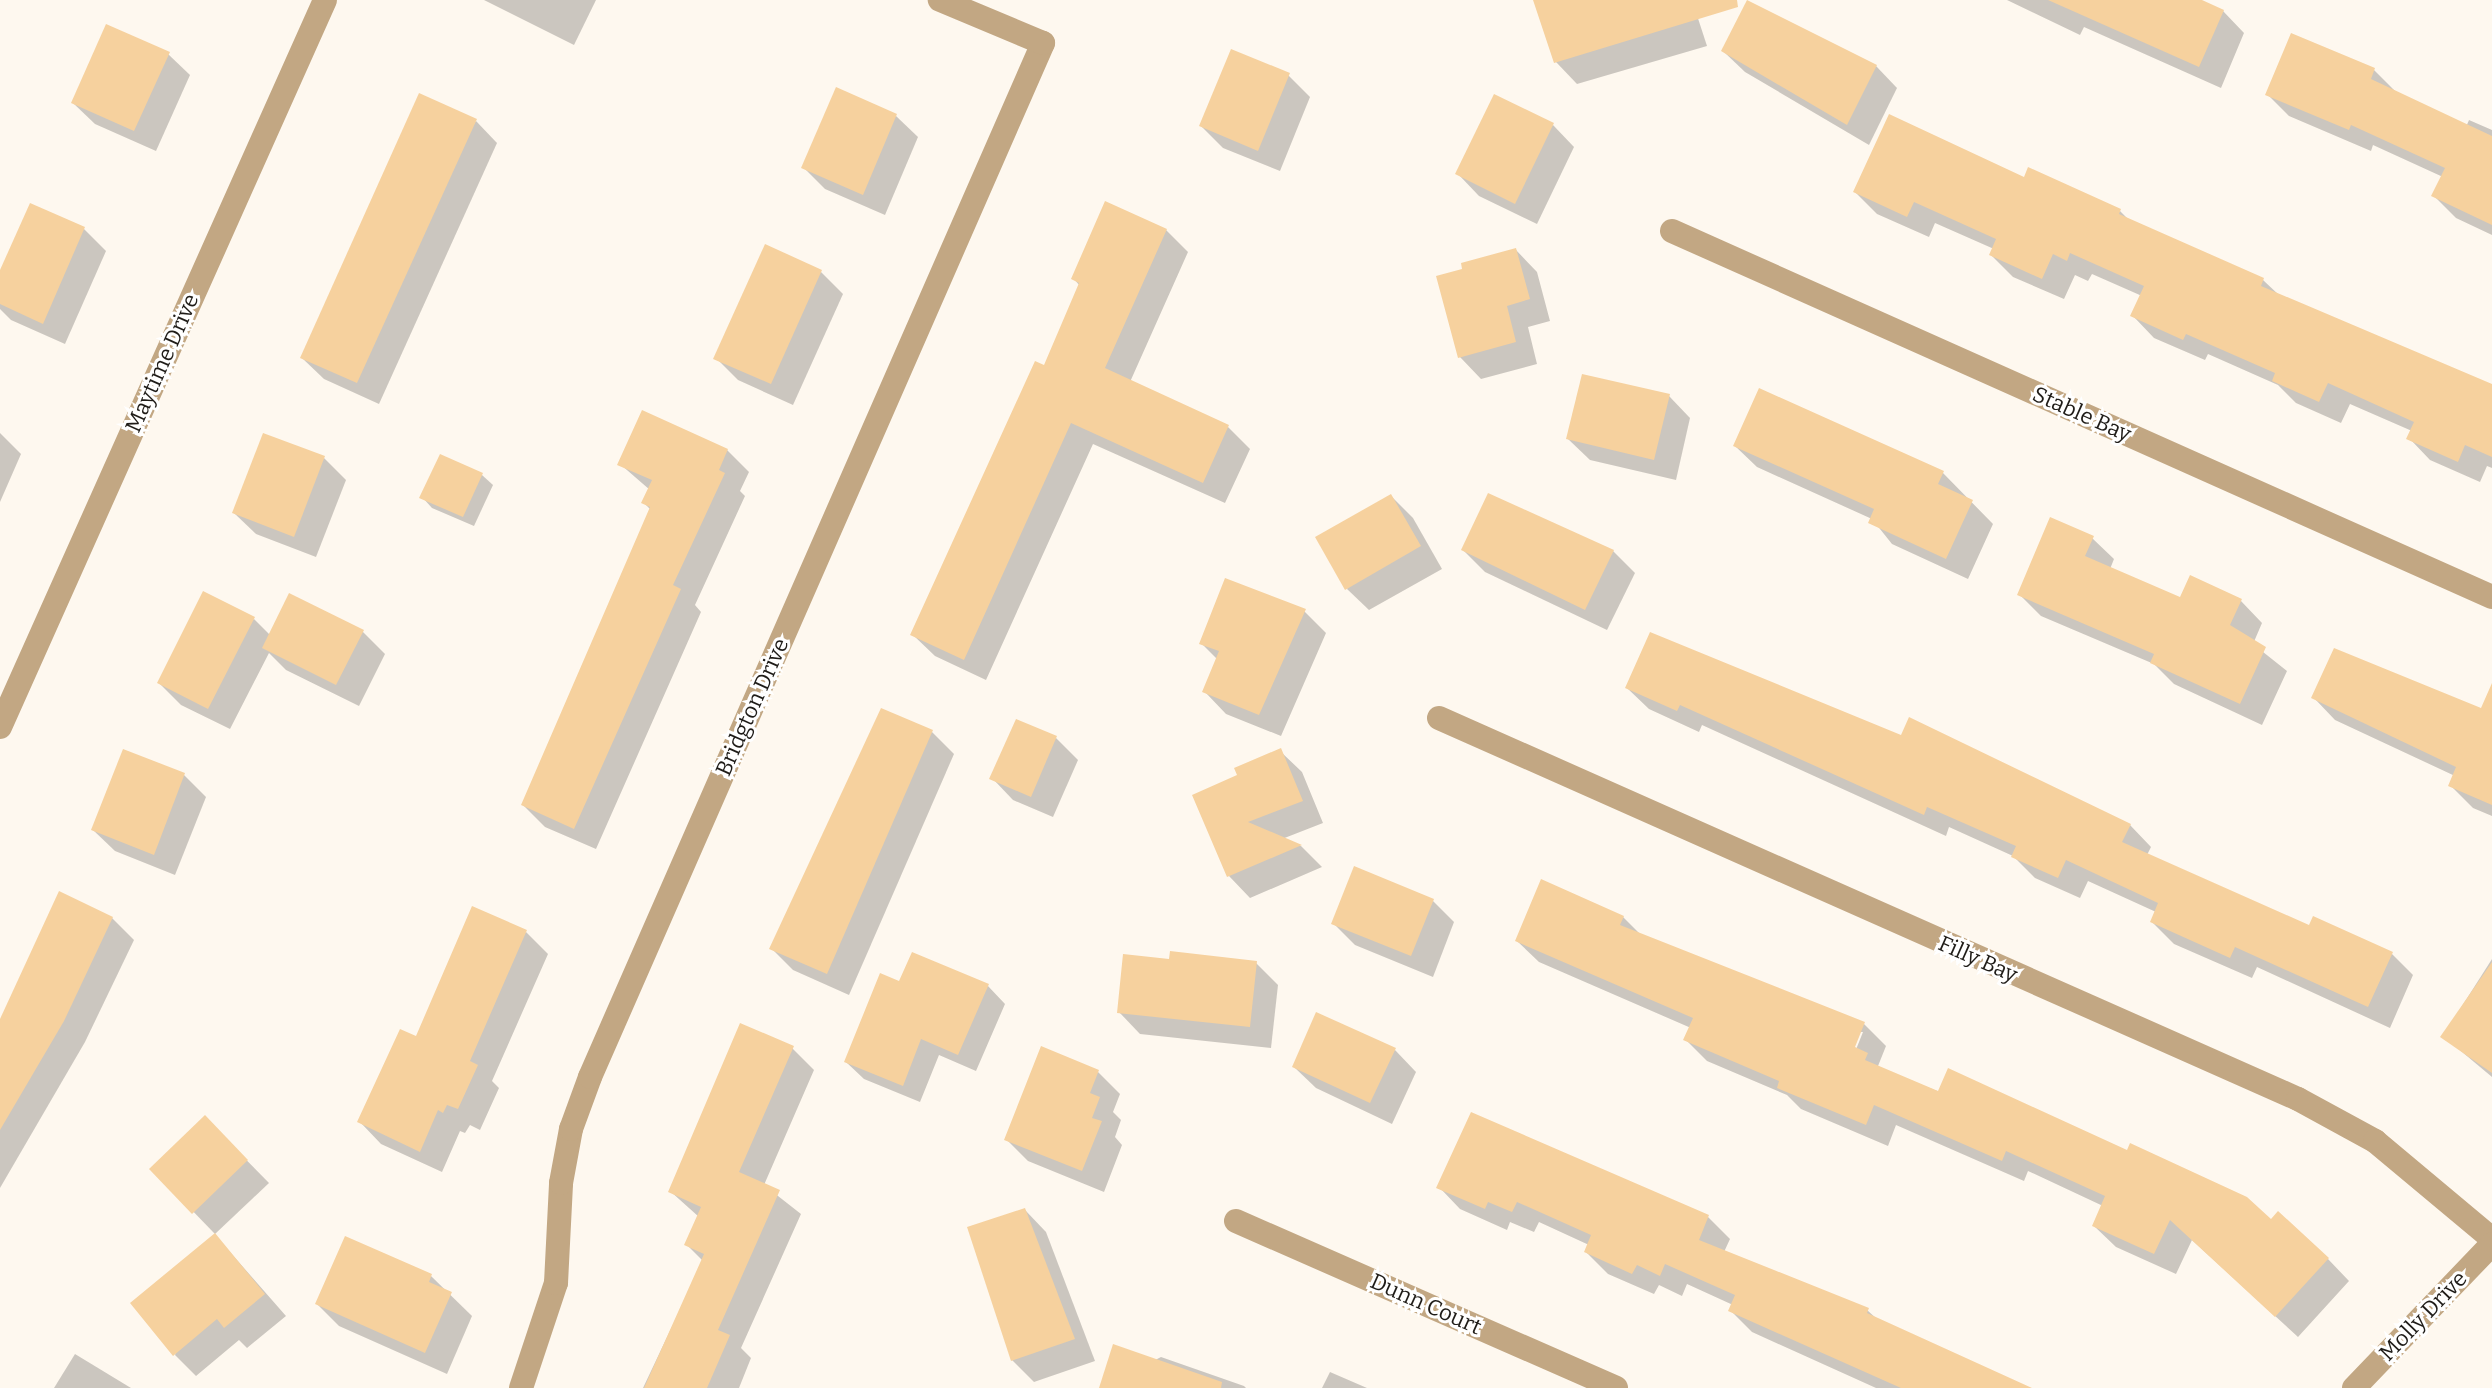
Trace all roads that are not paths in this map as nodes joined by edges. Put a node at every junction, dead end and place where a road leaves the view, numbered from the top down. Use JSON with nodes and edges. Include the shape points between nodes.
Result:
{"nodes":[{"id":1,"x":325,"y":0,"type":"edge"},
{"id":2,"x":940,"y":0,"type":"edge"},
{"id":3,"x":1672,"y":231,"type":"dead end"},
{"id":4,"x":2492,"y":597,"type":"edge"},
{"id":5,"x":1439,"y":718,"type":"dead end"},
{"id":6,"x":0,"y":727,"type":"edge"},
{"id":7,"x":1236,"y":1221,"type":"dead end"},
{"id":8,"x":2492,"y":1242,"type":"edge"},
{"id":9,"x":521,"y":1388,"type":"edge"},
{"id":10,"x":1616,"y":1388,"type":"edge"},
{"id":11,"x":2354,"y":1388,"type":"edge"}],
"edges":[{"from":1,"to":6,"type":"street","name":"Maytime Drive"},
{"from":2,"to":9,"type":"street","name":"Bridgton Drive","via":[[1043,43],[590,1077],[571,1129],[561,1183],[556,1283]]},
{"from":3,"to":4,"type":"street","name":"Stable Bay"},
{"from":5,"to":8,"type":"street","name":"Filly Bay","via":[[2298,1099],[2375,1141]]},
{"from":7,"to":10,"type":"street","name":"Dunn Court"},
{"from":8,"to":11,"type":"street","name":"Molly Drive"}]}
